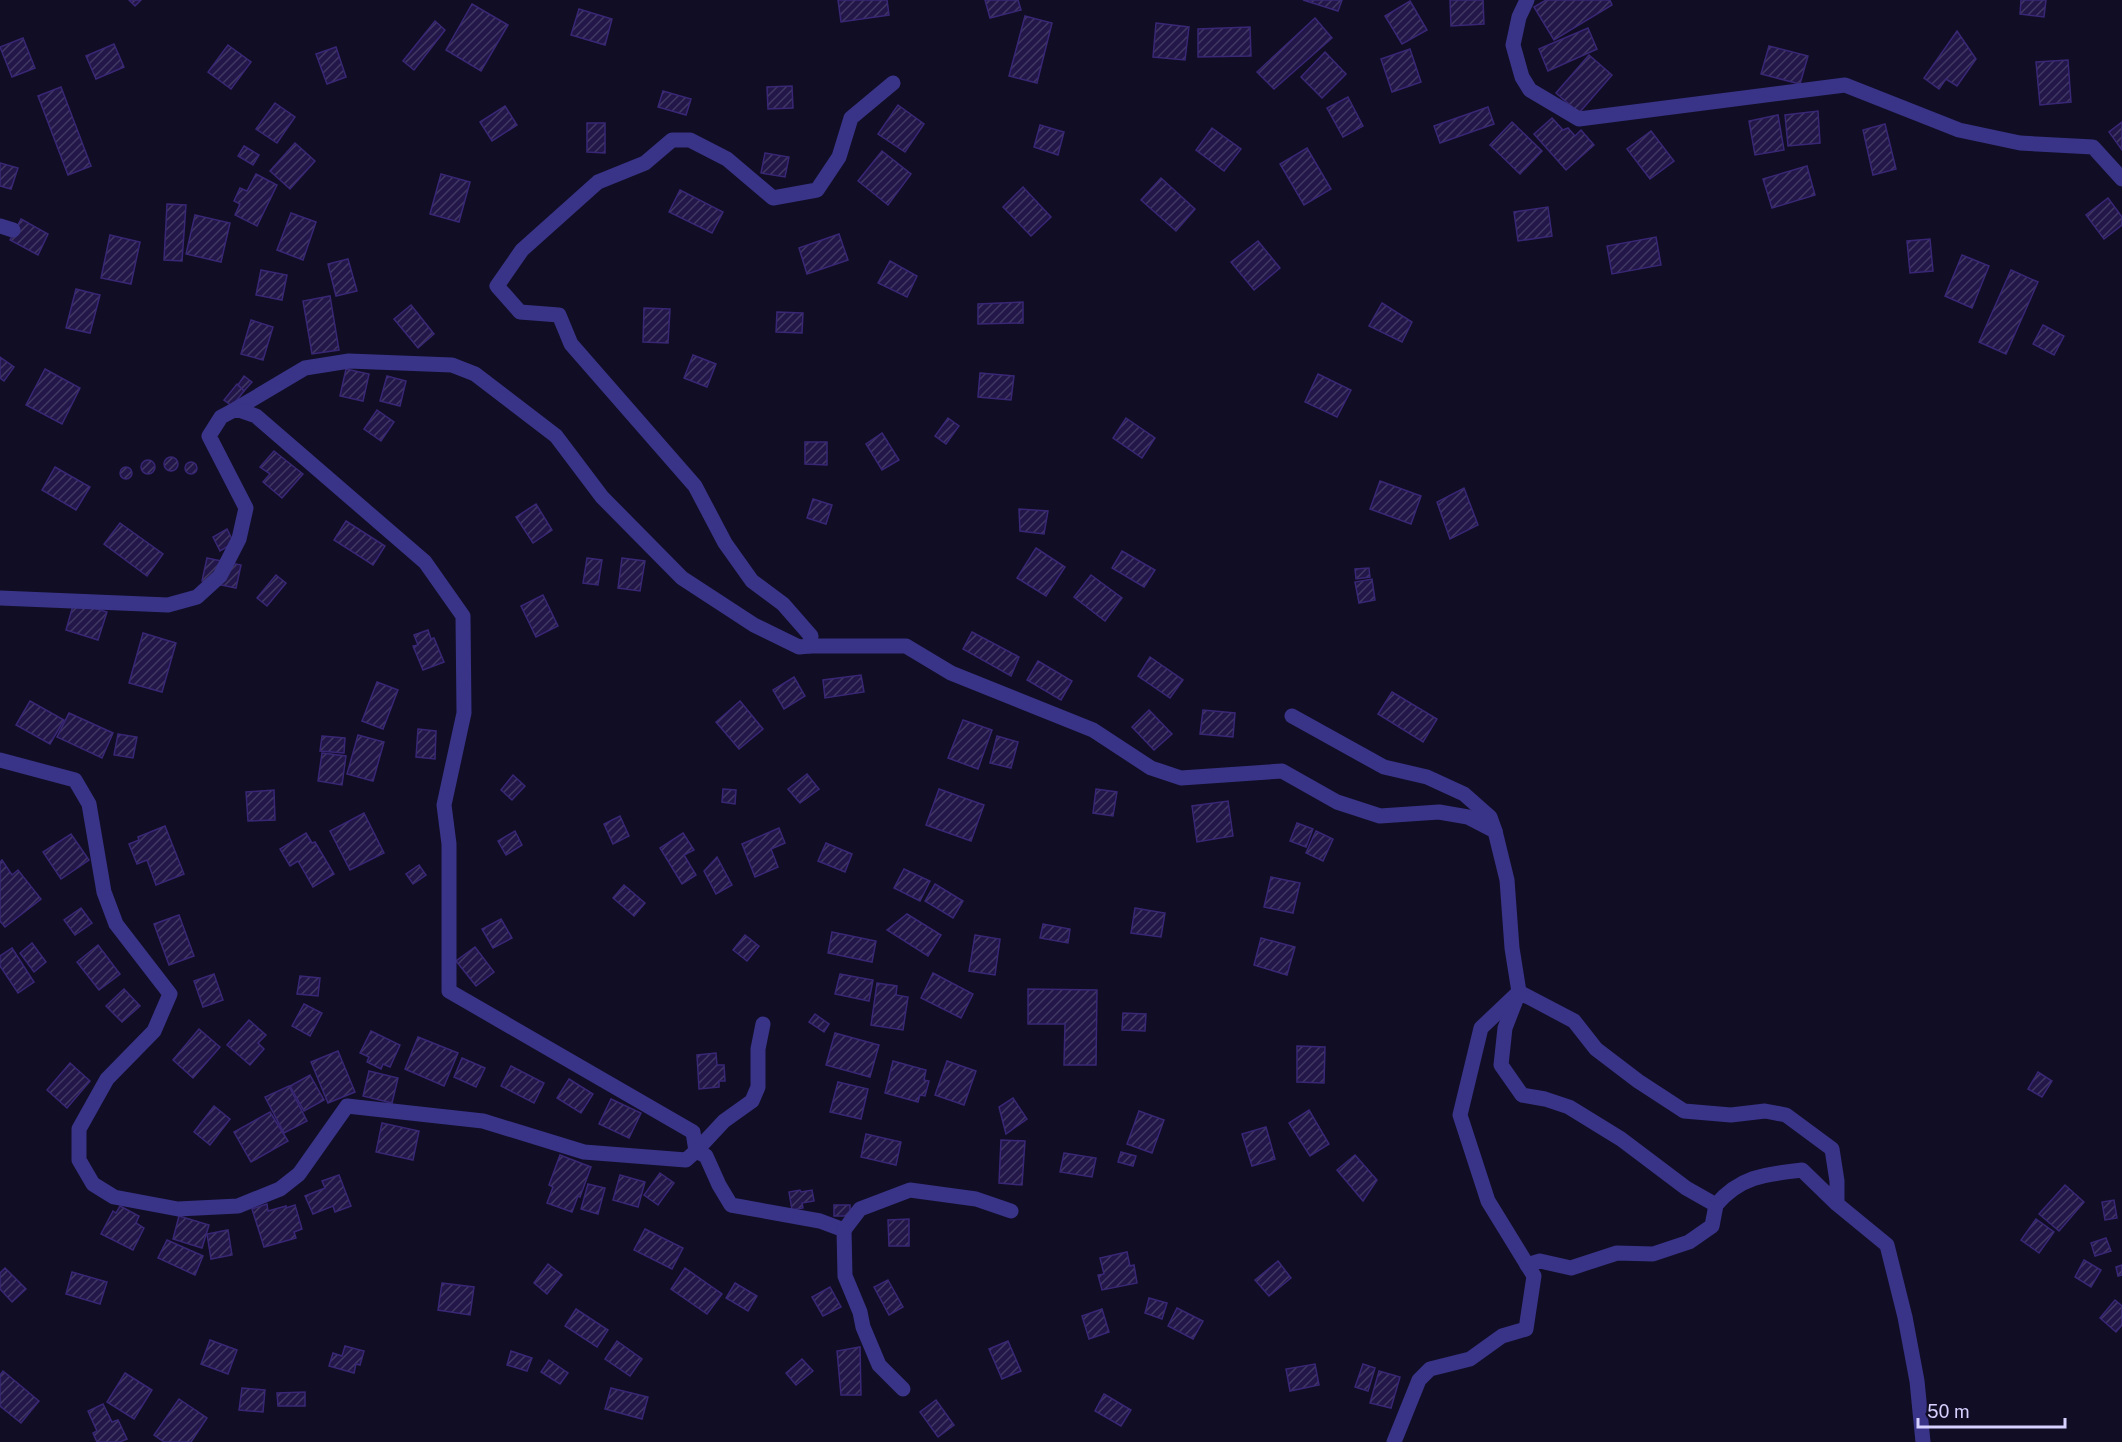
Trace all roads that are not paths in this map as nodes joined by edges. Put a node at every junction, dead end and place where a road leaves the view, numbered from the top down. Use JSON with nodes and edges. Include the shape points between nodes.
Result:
{"nodes":[{"id":1,"x":1527,"y":0,"type":"edge"},
{"id":2,"x":893,"y":83,"type":"dead end"},
{"id":3,"x":2122,"y":179,"type":"edge"},
{"id":4,"x":236,"y":409,"type":"junction"},
{"id":5,"x":0,"y":598,"type":"edge"},
{"id":6,"x":809,"y":646,"type":"junction"},
{"id":7,"x":1292,"y":716,"type":"dead end"},
{"id":8,"x":0,"y":760,"type":"edge"},
{"id":9,"x":1495,"y":831,"type":"junction"},
{"id":10,"x":1519,"y":992,"type":"junction"},
{"id":11,"x":764,"y":1024,"type":"dead end"},
{"id":12,"x":696,"y":1151,"type":"junction"},
{"id":13,"x":1836,"y":1204,"type":"junction"},
{"id":14,"x":1716,"y":1205,"type":"junction"},
{"id":15,"x":1011,"y":1211,"type":"dead end"},
{"id":16,"x":844,"y":1230,"type":"junction"},
{"id":17,"x":1527,"y":1265,"type":"junction"},
{"id":18,"x":903,"y":1389,"type":"dead end"},
{"id":19,"x":1394,"y":1442,"type":"edge"},
{"id":20,"x":1923,"y":1442,"type":"edge"}],
"edges":[{"from":1,"to":3,"type":"street","via":[[1513,45],[1522,77],[1530,90],[1579,119],[1845,85],[1959,130],[2019,143],[2092,147]]},
{"from":2,"to":6,"type":"street","via":[[851,118],[838,157],[818,190],[773,198],[727,159],[690,140],[672,140],[645,164],[598,182],[522,250],[497,286],[520,312],[559,315],[571,344],[695,486],[725,543],[752,580],[783,604],[811,636]]},
{"from":4,"to":5,"type":"street","via":[[220,417],[208,436],[246,508],[239,538],[220,576],[197,597],[168,605]]},
{"from":4,"to":6,"type":"street","via":[[305,368],[349,361],[452,365],[475,374],[556,435],[602,497],[682,578],[754,625],[799,647]]},
{"from":4,"to":12,"type":"street","via":[[256,416],[425,562],[463,616],[464,713],[444,805],[449,843],[449,991],[693,1132]]},
{"from":6,"to":9,"type":"street","via":[[906,646],[951,673],[1094,730],[1151,768],[1181,778],[1282,771],[1337,802],[1380,816],[1439,812],[1468,817]]},
{"from":7,"to":9,"type":"street","via":[[1384,767],[1426,777],[1464,794],[1490,817]]},
{"from":8,"to":12,"type":"street","via":[[75,780],[89,804],[104,892],[116,924],[170,994],[154,1031],[106,1079],[79,1129],[80,1160],[93,1184],[114,1197],[178,1209],[238,1206],[280,1189],[299,1174],[347,1106],[483,1121],[584,1152],[686,1160]]},
{"from":9,"to":10,"type":"street","via":[[1507,880]]},
{"from":10,"to":13,"type":"street","via":[[1574,1021],[1596,1049],[1684,1111],[1765,1111],[1786,1115],[1832,1149]]},
{"from":10,"to":14,"type":"street","via":[[1505,1028],[1501,1065],[1522,1095],[1569,1107]]},
{"from":10,"to":17,"type":"street","via":[[1481,1028],[1460,1114],[1488,1201]]},
{"from":11,"to":12,"type":"street","via":[[758,1049],[758,1087],[752,1101],[724,1121]]},
{"from":12,"to":16,"type":"street","via":[[706,1156],[731,1205],[820,1221]]},
{"from":13,"to":14,"type":"street","via":[[1802,1170],[1747,1179],[1726,1192]]},
{"from":13,"to":20,"type":"street","via":[[1887,1245],[1917,1381]]},
{"from":14,"to":17,"type":"street","via":[[1712,1226],[1689,1242],[1653,1254],[1617,1253],[1571,1268],[1540,1261]]},
{"from":15,"to":16,"type":"street","via":[[976,1199],[910,1190],[860,1209]]},
{"from":16,"to":18,"type":"street","via":[[845,1276],[863,1327],[879,1365]]},
{"from":17,"to":19,"type":"street","via":[[1534,1276],[1526,1329],[1502,1336],[1470,1359],[1430,1369],[1419,1380]]}]}
